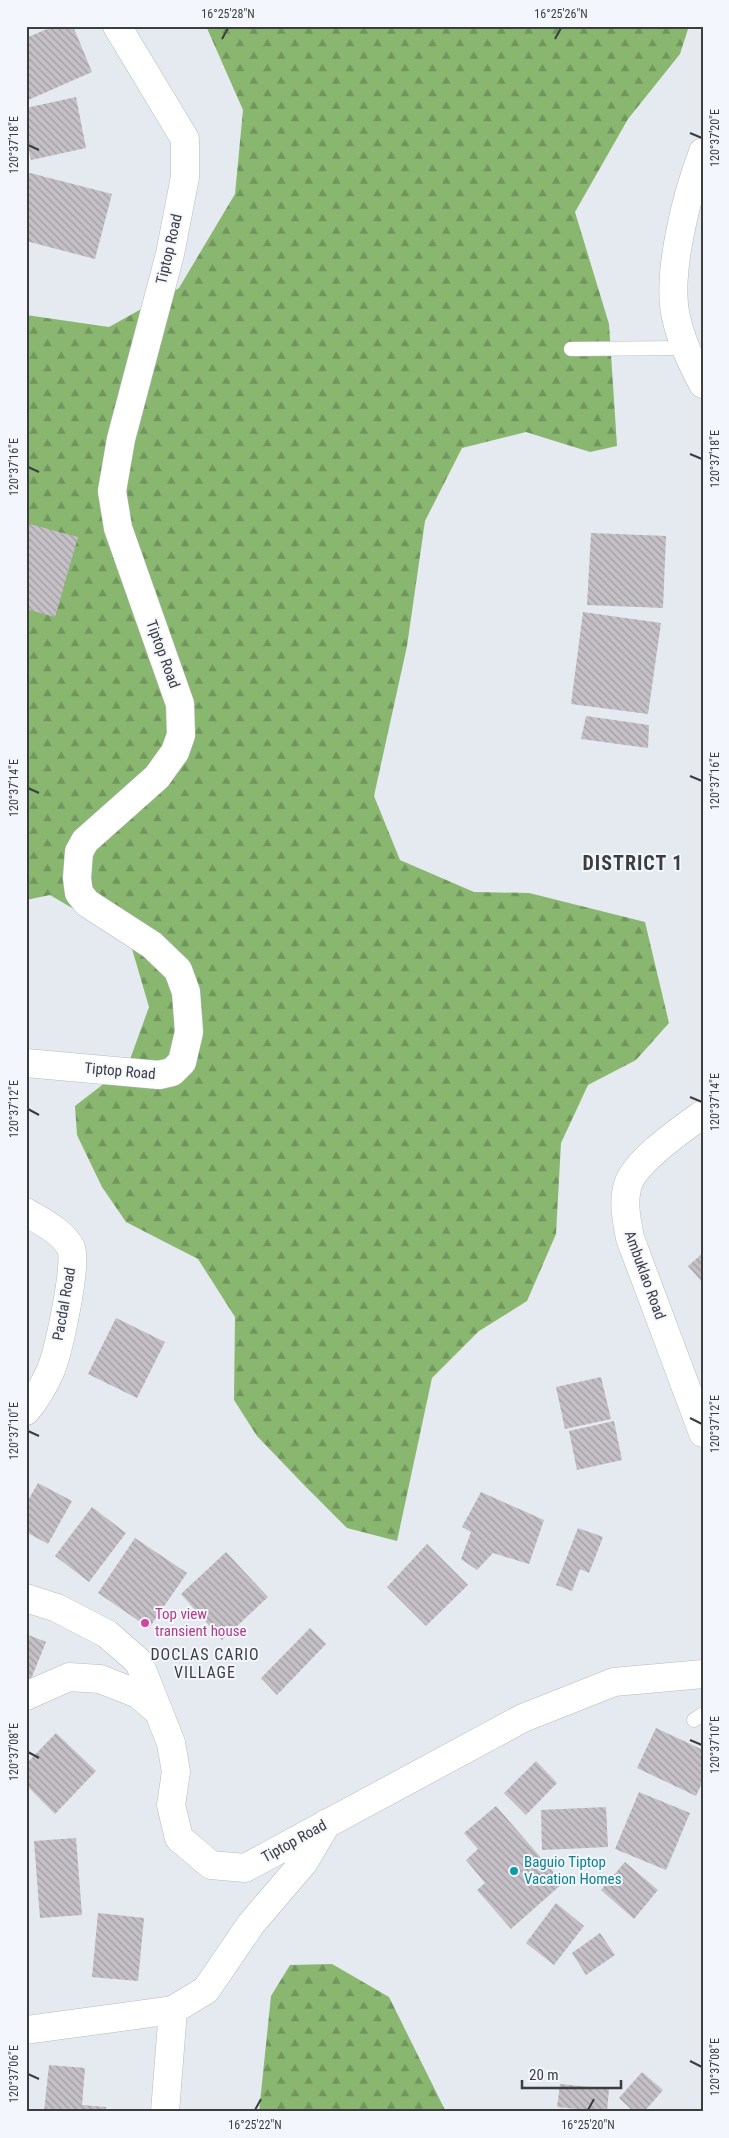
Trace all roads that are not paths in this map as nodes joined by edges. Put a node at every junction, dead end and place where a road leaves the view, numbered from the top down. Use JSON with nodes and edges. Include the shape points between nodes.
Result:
{"nodes":[{"id":1,"x":117,"y":26,"type":"edge"},
{"id":2,"x":703,"y":152,"type":"edge"},
{"id":3,"x":571,"y":348,"type":"dead end"},
{"id":4,"x":685,"y":348,"type":"junction"},
{"id":5,"x":703,"y":384,"type":"edge"},
{"id":6,"x":26,"y":1063,"type":"edge"},
{"id":7,"x":703,"y":1114,"type":"edge"},
{"id":8,"x":26,"y":1212,"type":"edge"},
{"id":9,"x":26,"y":1411,"type":"edge"},
{"id":10,"x":703,"y":1432,"type":"edge"},
{"id":11,"x":26,"y":1598,"type":"edge"},
{"id":12,"x":703,"y":1674,"type":"edge"},
{"id":13,"x":26,"y":1696,"type":"edge"},
{"id":14,"x":159,"y":1712,"type":"junction"},
{"id":15,"x":327,"y":1822,"type":"junction"},
{"id":16,"x":173,"y":2010,"type":"junction"},
{"id":17,"x":26,"y":2030,"type":"edge"},
{"id":18,"x":165,"y":2112,"type":"edge"}],
"edges":[{"from":1,"to":6,"type":"street","name":"Tiptop Road","via":[[186,139],[185,177],[170,254],[121,439],[112,491],[118,528],[180,704],[181,735],[175,752],[157,778],[85,841],[79,852],[76,878],[79,893],[88,903],[152,945],[178,970],[186,992],[189,1032],[182,1062],[172,1072],[159,1075]]},
{"from":2,"to":4,"type":"street","via":[[679,242],[673,280],[676,316]]},
{"from":3,"to":4,"type":"lane"},
{"from":4,"to":5,"type":"street"},
{"from":7,"to":10,"type":"street","name":"Ambuklao Road","via":[[646,1158],[627,1186],[624,1211],[630,1238]]},
{"from":8,"to":9,"type":"street","name":"Pacdal Road","via":[[64,1237],[72,1250],[72,1263],[64,1319],[50,1371]]},
{"from":11,"to":14,"type":"street","name":"Tiptop Road","via":[[56,1608],[107,1634],[139,1662]]},
{"from":12,"to":15,"type":"street","name":"Tiptop Road","via":[[614,1682],[569,1699],[523,1718]]},
{"from":13,"to":14,"type":"street","via":[[69,1678],[100,1679],[138,1694]]},
{"from":14,"to":15,"type":"street","name":"Tiptop Road","via":[[176,1772],[171,1805],[179,1838],[211,1865],[245,1868]]},
{"from":15,"to":16,"type":"street","via":[[304,1862],[251,1924],[206,1990]]},
{"from":16,"to":17,"type":"street"},
{"from":16,"to":18,"type":"street"}]}
